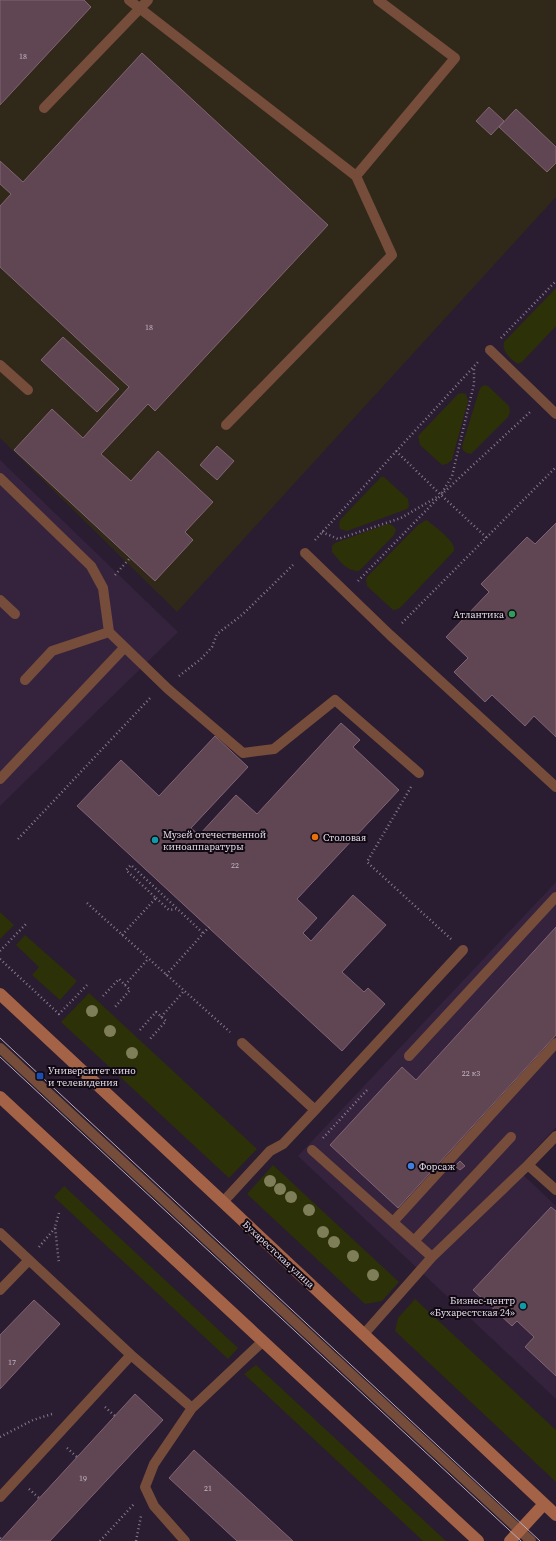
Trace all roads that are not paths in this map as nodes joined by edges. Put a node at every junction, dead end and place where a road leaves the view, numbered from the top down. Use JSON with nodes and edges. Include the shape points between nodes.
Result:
{"nodes":[{"id":1,"x":129,"y":0,"type":"edge"},
{"id":2,"x":148,"y":0,"type":"edge"},
{"id":3,"x":378,"y":0,"type":"edge"},
{"id":4,"x":140,"y":9,"type":"junction"},
{"id":5,"x":44,"y":108,"type":"dead end"},
{"id":6,"x":356,"y":176,"type":"junction"},
{"id":7,"x":490,"y":350,"type":"road end"},
{"id":8,"x":0,"y":365,"type":"edge"},
{"id":9,"x":28,"y":390,"type":"dead end"},
{"id":10,"x":556,"y":414,"type":"edge"},
{"id":11,"x":226,"y":426,"type":"dead end"},
{"id":12,"x":0,"y":478,"type":"edge"},
{"id":13,"x":304,"y":553,"type":"road end"},
{"id":14,"x":0,"y":600,"type":"edge"},
{"id":15,"x":15,"y":614,"type":"dead end"},
{"id":16,"x":109,"y":632,"type":"junction"},
{"id":17,"x":124,"y":648,"type":"junction"},
{"id":18,"x":25,"y":680,"type":"dead end"},
{"id":19,"x":419,"y":773,"type":"road end"},
{"id":20,"x":0,"y":779,"type":"edge"},
{"id":21,"x":556,"y":787,"type":"edge"},
{"id":22,"x":556,"y":897,"type":"edge"},
{"id":23,"x":463,"y":950,"type":"road end"},
{"id":24,"x":0,"y":994,"type":"edge"},
{"id":25,"x":556,"y":1043,"type":"edge"},
{"id":26,"x":242,"y":1044,"type":"road end"},
{"id":27,"x":0,"y":1048,"type":"edge"},
{"id":28,"x":409,"y":1056,"type":"dead end"},
{"id":29,"x":0,"y":1097,"type":"edge"},
{"id":30,"x":315,"y":1110,"type":"junction"},
{"id":31,"x":556,"y":1136,"type":"edge"},
{"id":32,"x":511,"y":1137,"type":"dead end"},
{"id":33,"x":312,"y":1150,"type":"road end"},
{"id":34,"x":528,"y":1165,"type":"junction"},
{"id":35,"x":556,"y":1190,"type":"edge"},
{"id":36,"x":223,"y":1202,"type":"junction"},
{"id":37,"x":393,"y":1222,"type":"junction"},
{"id":38,"x":0,"y":1233,"type":"edge"},
{"id":39,"x":414,"y":1241,"type":"junction"},
{"id":40,"x":432,"y":1258,"type":"junction"},
{"id":41,"x":29,"y":1260,"type":"junction"},
{"id":42,"x":0,"y":1290,"type":"edge"},
{"id":43,"x":364,"y":1334,"type":"junction"},
{"id":44,"x":262,"y":1342,"type":"junction"},
{"id":45,"x":131,"y":1355,"type":"junction"},
{"id":46,"x":192,"y":1408,"type":"junction"},
{"id":47,"x":0,"y":1497,"type":"edge"},
{"id":48,"x":544,"y":1504,"type":"junction"},
{"id":49,"x":556,"y":1515,"type":"edge"},
{"id":50,"x":520,"y":1531,"type":"junction"},
{"id":51,"x":185,"y":1541,"type":"edge"},
{"id":52,"x":478,"y":1541,"type":"edge"},
{"id":53,"x":510,"y":1541,"type":"edge"},
{"id":54,"x":531,"y":1541,"type":"edge"}],
"edges":[{"from":1,"to":4,"type":"lane"},
{"from":2,"to":4,"type":"lane"},
{"from":3,"to":6,"type":"lane","via":[[454,58]]},
{"from":4,"to":5,"type":"lane"},
{"from":4,"to":6,"type":"lane"},
{"from":6,"to":11,"type":"lane","via":[[392,255]]},
{"from":7,"to":10,"type":"lane","via":[[545,398]]},
{"from":8,"to":9,"type":"lane"},
{"from":12,"to":16,"type":"lane","via":[[90,566],[103,588]]},
{"from":13,"to":21,"type":"lane"},
{"from":14,"to":15,"type":"lane"},
{"from":16,"to":17,"type":"lane"},
{"from":16,"to":18,"type":"lane","via":[[52,652]]},
{"from":17,"to":19,"type":"lane","via":[[243,753],[274,749],[335,700]]},
{"from":17,"to":20,"type":"lane"},
{"from":22,"to":28,"type":"lane"},
{"from":23,"to":30,"type":"lane"},
{"from":24,"to":36,"type":"main road","name":"Бухарестская улица"},
{"from":25,"to":37,"type":"lane"},
{"from":26,"to":30,"type":"lane"},
{"from":27,"to":50,"type":"lane"},
{"from":29,"to":44,"type":"main road"},
{"from":30,"to":36,"type":"lane","via":[[283,1144],[270,1151]]},
{"from":31,"to":34,"type":"lane"},
{"from":32,"to":39,"type":"lane"},
{"from":33,"to":37,"type":"lane"},
{"from":34,"to":35,"type":"lane"},
{"from":34,"to":40,"type":"lane"},
{"from":36,"to":43,"type":"main road","name":"Бухарестская улица"},
{"from":37,"to":39,"type":"lane"},
{"from":38,"to":41,"type":"lane"},
{"from":39,"to":40,"type":"lane"},
{"from":40,"to":43,"type":"lane"},
{"from":41,"to":42,"type":"lane"},
{"from":41,"to":45,"type":"lane"},
{"from":43,"to":48,"type":"main road","name":"Бухарестская улица"},
{"from":44,"to":46,"type":"lane"},
{"from":44,"to":52,"type":"main road"},
{"from":45,"to":46,"type":"lane"},
{"from":45,"to":47,"type":"lane"},
{"from":46,"to":51,"type":"lane","via":[[154,1464],[145,1487],[154,1506]]},
{"from":48,"to":49,"type":"main road","name":"Бухарестская улица"},
{"from":48,"to":50,"type":"main road"},
{"from":50,"to":53,"type":"main road"},
{"from":50,"to":54,"type":"lane"}]}
